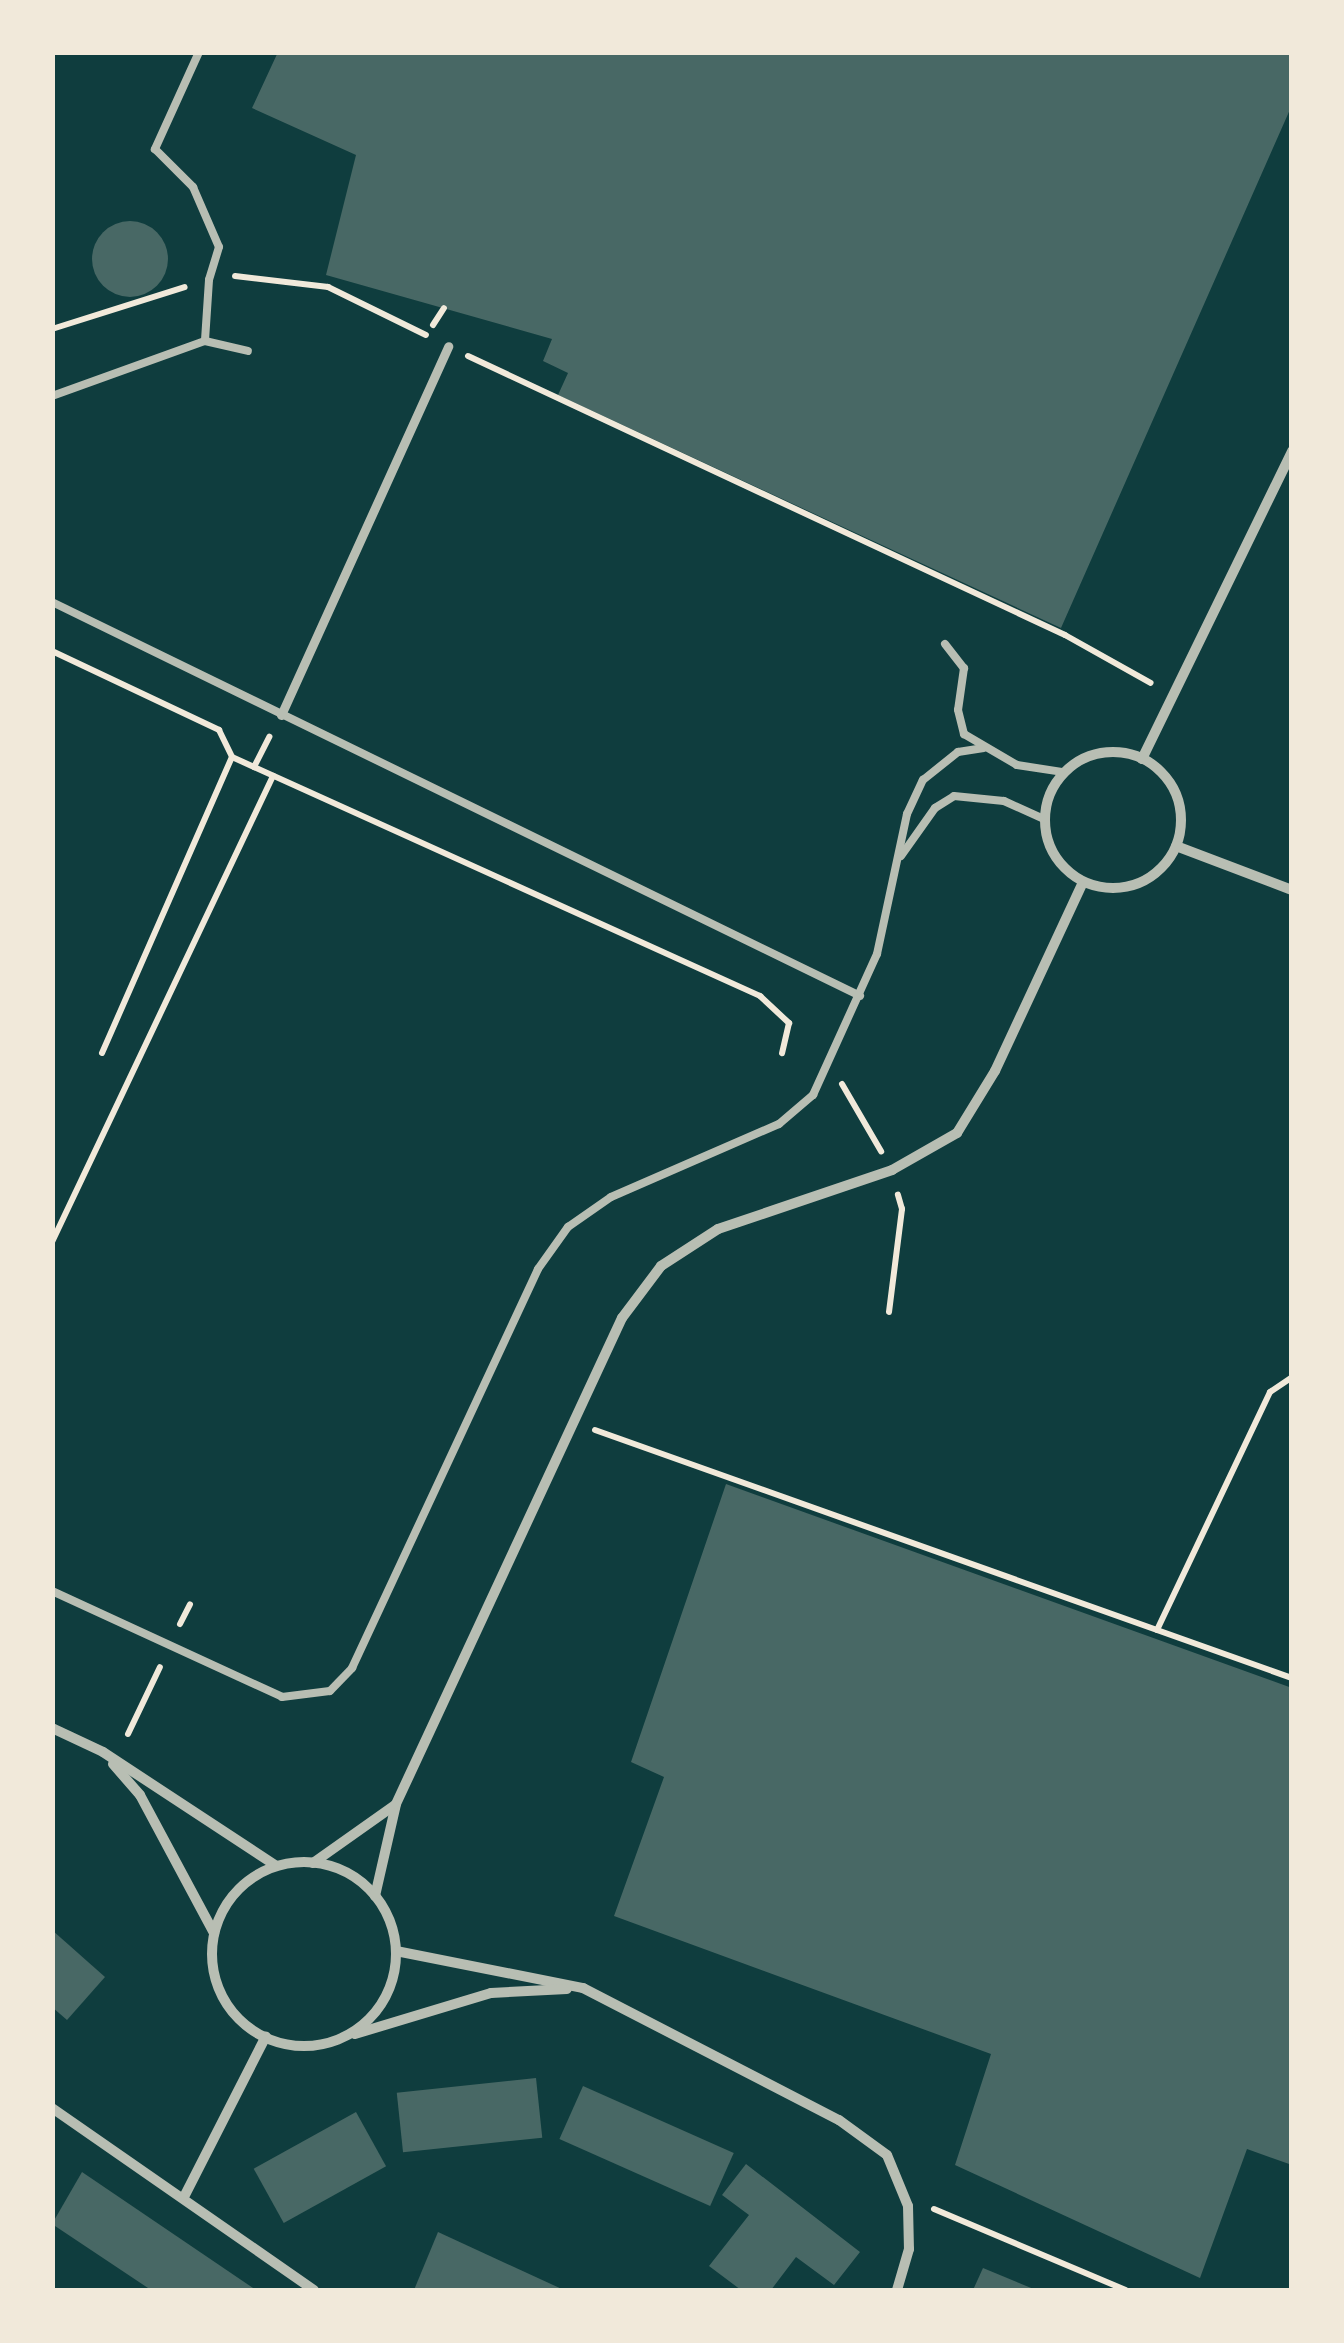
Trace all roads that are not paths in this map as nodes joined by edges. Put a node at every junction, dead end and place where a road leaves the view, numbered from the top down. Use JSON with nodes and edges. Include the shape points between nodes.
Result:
{"nodes":[{"id":1,"x":199,"y":52,"type":"edge"},
{"id":2,"x":205,"y":341,"type":"junction"},
{"id":3,"x":448,"y":346,"type":"road end"},
{"id":4,"x":248,"y":351,"type":"dead end"},
{"id":5,"x":52,"y":396,"type":"edge"},
{"id":6,"x":1292,"y":451,"type":"edge"},
{"id":7,"x":52,"y":602,"type":"edge"},
{"id":8,"x":945,"y":644,"type":"dead end"},
{"id":9,"x":280,"y":715,"type":"junction"},
{"id":10,"x":984,"y":748,"type":"junction"},
{"id":11,"x":1142,"y":759,"type":"junction"},
{"id":12,"x":1063,"y":772,"type":"junction"},
{"id":13,"x":1044,"y":819,"type":"junction"},
{"id":14,"x":1176,"y":846,"type":"junction"},
{"id":15,"x":898,"y":860,"type":"junction"},
{"id":16,"x":1083,"y":882,"type":"junction"},
{"id":17,"x":1292,"y":890,"type":"edge"},
{"id":18,"x":860,"y":996,"type":"junction"},
{"id":19,"x":52,"y":1591,"type":"edge"},
{"id":20,"x":52,"y":1728,"type":"edge"},
{"id":21,"x":103,"y":1752,"type":"junction"},
{"id":22,"x":396,"y":1804,"type":"junction"},
{"id":23,"x":312,"y":1863,"type":"junction"},
{"id":24,"x":276,"y":1866,"type":"junction"},
{"id":25,"x":376,"y":1896,"type":"junction"},
{"id":26,"x":214,"y":1934,"type":"junction"},
{"id":27,"x":396,"y":1952,"type":"junction"},
{"id":28,"x":583,"y":1988,"type":"junction"},
{"id":29,"x":266,"y":2036,"type":"junction"},
{"id":30,"x":330,"y":2042,"type":"junction"},
{"id":31,"x":52,"y":2108,"type":"edge"},
{"id":32,"x":185,"y":2195,"type":"junction"},
{"id":33,"x":314,"y":2290,"type":"edge"},
{"id":34,"x":898,"y":2290,"type":"edge"}],
"edges":[{"from":1,"to":2,"type":"lane","via":[[154,149],[172,160],[211,218],[219,248],[209,280]]},
{"from":2,"to":4,"type":"lane"},
{"from":2,"to":5,"type":"lane"},
{"from":3,"to":9,"type":"street"},
{"from":6,"to":11,"type":"street"},
{"from":7,"to":9,"type":"lane"},
{"from":8,"to":10,"type":"lane","via":[[964,668],[958,710],[964,734]]},
{"from":9,"to":18,"type":"lane"},
{"from":10,"to":12,"type":"lane","via":[[1017,766]]},
{"from":10,"to":15,"type":"lane","via":[[958,752],[922,780]]},
{"from":11,"to":12,"type":"street","via":[[1106,751]]},
{"from":11,"to":14,"type":"street","via":[[1168,778],[1181,810]]},
{"from":12,"to":13,"type":"street"},
{"from":13,"to":15,"type":"lane","via":[[1004,800],[954,796],[934,808]]},
{"from":13,"to":16,"type":"street","via":[[1054,855]]},
{"from":14,"to":16,"type":"street","via":[[1160,870],[1140,883],[1107,888]]},
{"from":14,"to":17,"type":"street"},
{"from":15,"to":18,"type":"lane"},
{"from":16,"to":22,"type":"street","via":[[995,1071],[957,1133],[892,1170],[718,1229],[661,1266],[622,1318]]},
{"from":18,"to":19,"type":"lane","via":[[812,1094],[779,1124],[611,1197],[568,1227],[538,1270],[352,1668],[330,1691],[282,1697]]},
{"from":20,"to":21,"type":"street"},
{"from":21,"to":24,"type":"street"},
{"from":21,"to":26,"type":"street","via":[[140,1795]]},
{"from":22,"to":23,"type":"street"},
{"from":22,"to":25,"type":"street"},
{"from":23,"to":24,"type":"street"},
{"from":23,"to":25,"type":"street","via":[[359,1880]]},
{"from":24,"to":26,"type":"street","via":[[247,1880],[226,1904]]},
{"from":25,"to":27,"type":"street"},
{"from":26,"to":29,"type":"street","via":[[216,1984],[229,2008]]},
{"from":27,"to":28,"type":"street"},
{"from":27,"to":30,"type":"street","via":[[391,1983],[376,2012]]},
{"from":28,"to":30,"type":"street","via":[[491,1992]]},
{"from":28,"to":34,"type":"street","via":[[839,2120],[886,2155],[906,2200],[909,2249]]},
{"from":29,"to":30,"type":"street","via":[[298,2046]]},
{"from":29,"to":32,"type":"street"},
{"from":31,"to":32,"type":"street"},
{"from":32,"to":33,"type":"street"}]}
